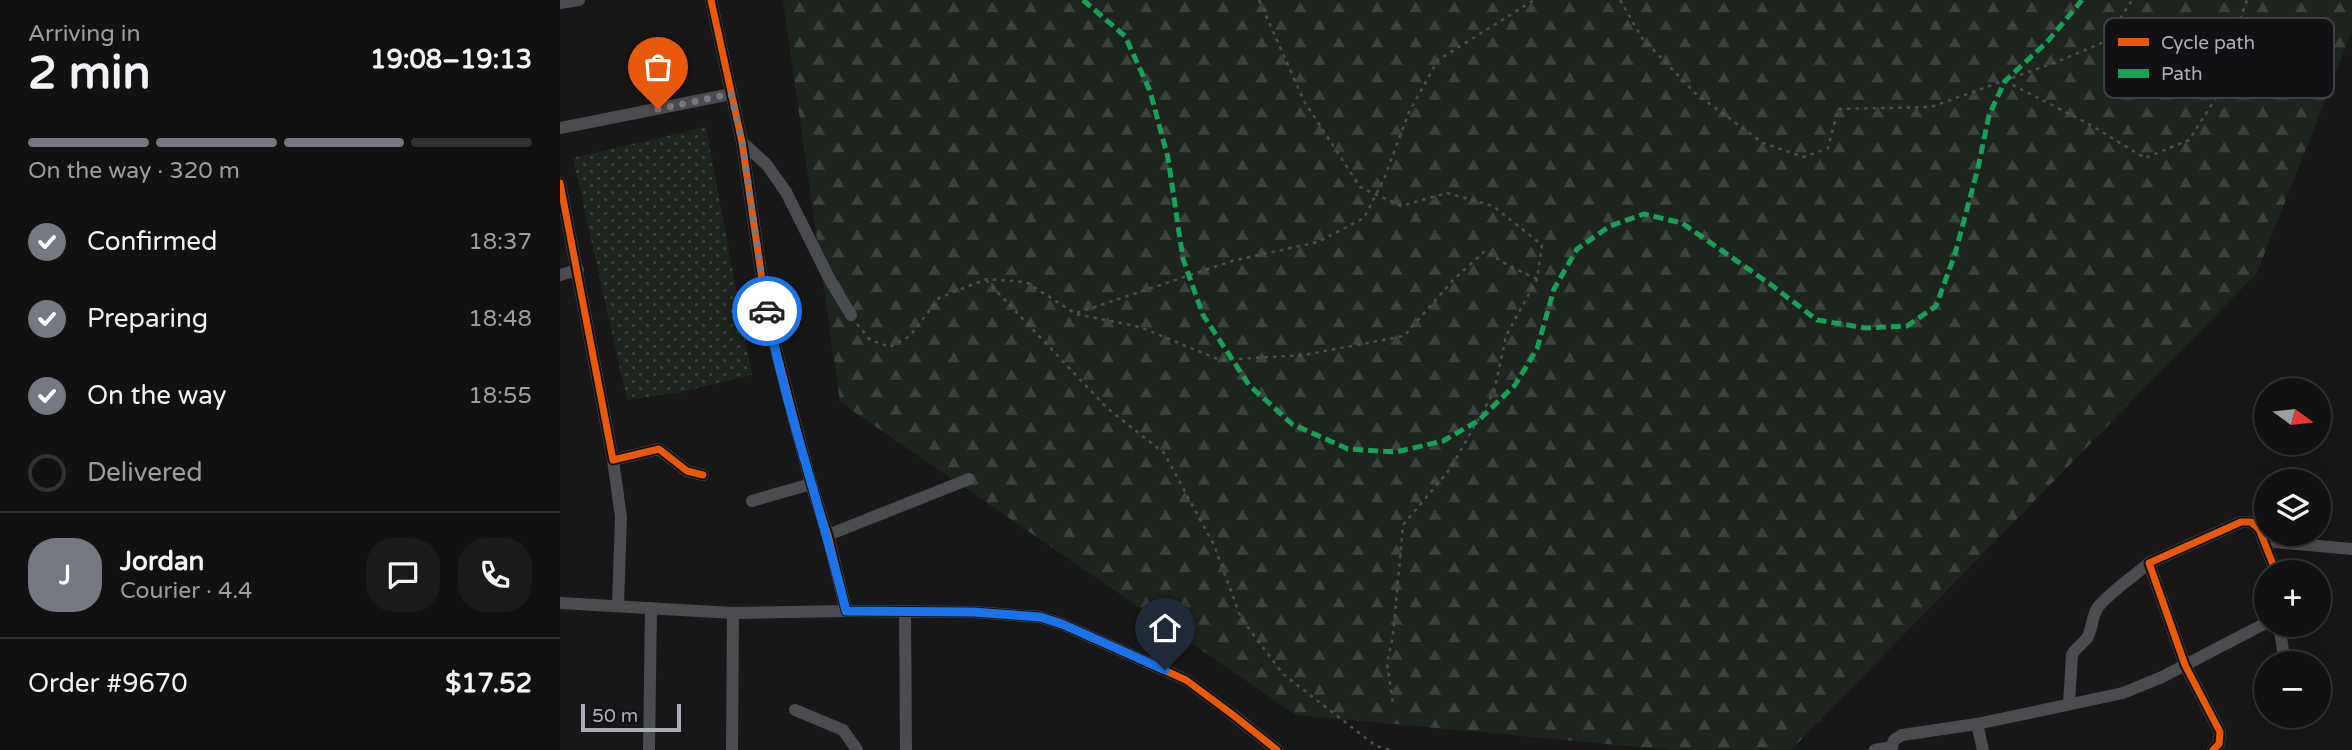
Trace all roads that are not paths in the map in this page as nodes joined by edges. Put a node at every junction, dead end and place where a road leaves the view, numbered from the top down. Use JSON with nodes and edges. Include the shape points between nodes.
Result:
{"nodes":[{"id":1,"x":579,"y":0,"type":"edge"},
{"id":2,"x":711,"y":0,"type":"edge"},
{"id":3,"x":560,"y":3,"type":"edge"},
{"id":4,"x":731,"y":94,"type":"junction"},
{"id":5,"x":560,"y":128,"type":"edge"},
{"id":6,"x":742,"y":142,"type":"junction"},
{"id":7,"x":560,"y":183,"type":"edge"},
{"id":8,"x":578,"y":270,"type":"junction"},
{"id":9,"x":560,"y":275,"type":"edge"},
{"id":10,"x":851,"y":315,"type":"road end"},
{"id":11,"x":613,"y":460,"type":"junction"},
{"id":12,"x":703,"y":475,"type":"dead end"},
{"id":13,"x":969,"y":479,"type":"dead end"},
{"id":14,"x":811,"y":484,"type":"junction"},
{"id":15,"x":752,"y":501,"type":"dead end"},
{"id":16,"x":2254,"y":524,"type":"edge"},
{"id":17,"x":828,"y":535,"type":"junction"},
{"id":18,"x":2319,"y":546,"type":"edge"},
{"id":19,"x":2352,"y":549,"type":"edge"},
{"id":20,"x":2149,"y":563,"type":"junction"},
{"id":21,"x":560,"y":603,"type":"edge"},
{"id":22,"x":618,"y":606,"type":"junction"},
{"id":23,"x":651,"y":608,"type":"junction"},
{"id":24,"x":846,"y":611,"type":"junction"},
{"id":25,"x":905,"y":611,"type":"junction"},
{"id":26,"x":733,"y":613,"type":"junction"},
{"id":27,"x":2254,"y":629,"type":"edge"},
{"id":28,"x":2185,"y":664,"type":"junction"},
{"id":29,"x":2069,"y":704,"type":"junction"},
{"id":30,"x":795,"y":710,"type":"dead end"},
{"id":31,"x":1977,"y":724,"type":"junction"},
{"id":32,"x":1891,"y":749,"type":"edge"},
{"id":33,"x":649,"y":750,"type":"edge"},
{"id":34,"x":733,"y":750,"type":"edge"},
{"id":35,"x":857,"y":750,"type":"edge"},
{"id":36,"x":906,"y":750,"type":"edge"},
{"id":37,"x":1277,"y":750,"type":"edge"},
{"id":38,"x":1875,"y":750,"type":"edge"},
{"id":39,"x":1983,"y":750,"type":"edge"},
{"id":40,"x":2213,"y":750,"type":"edge"}],
"edges":[{"from":1,"to":3,"type":"street"},
{"from":2,"to":4,"type":"street"},
{"from":4,"to":5,"type":"street"},
{"from":4,"to":6,"type":"street"},
{"from":6,"to":10,"type":"street","via":[[767,165],[786,192]]},
{"from":6,"to":14,"type":"street","via":[[767,314]]},
{"from":7,"to":8,"type":"street"},
{"from":8,"to":9,"type":"street"},
{"from":8,"to":11,"type":"street"},
{"from":11,"to":12,"type":"street","via":[[659,449],[687,471]]},
{"from":11,"to":22,"type":"street","via":[[621,517]]},
{"from":13,"to":17,"type":"street"},
{"from":14,"to":15,"type":"street"},
{"from":14,"to":17,"type":"street"},
{"from":16,"to":20,"type":"street","via":[[2241,522]]},
{"from":17,"to":24,"type":"street"},
{"from":18,"to":19,"type":"street"},
{"from":20,"to":28,"type":"street"},
{"from":20,"to":29,"type":"street","via":[[2093,616],[2089,635],[2073,655]]},
{"from":21,"to":22,"type":"street"},
{"from":22,"to":23,"type":"street"},
{"from":23,"to":26,"type":"street"},
{"from":23,"to":33,"type":"street"},
{"from":24,"to":25,"type":"street"},
{"from":24,"to":26,"type":"street"},
{"from":25,"to":36,"type":"street"},
{"from":25,"to":37,"type":"street","via":[[1005,614],[1062,624],[1186,680]]},
{"from":26,"to":34,"type":"street"},
{"from":27,"to":28,"type":"street"},
{"from":28,"to":29,"type":"street","via":[[2123,694]]},
{"from":28,"to":40,"type":"street","via":[[2220,732]]},
{"from":29,"to":31,"type":"street"},
{"from":30,"to":35,"type":"street","via":[[843,730]]},
{"from":31,"to":32,"type":"street","via":[[1902,735]]},
{"from":31,"to":39,"type":"street"},
{"from":32,"to":38,"type":"street"}]}
